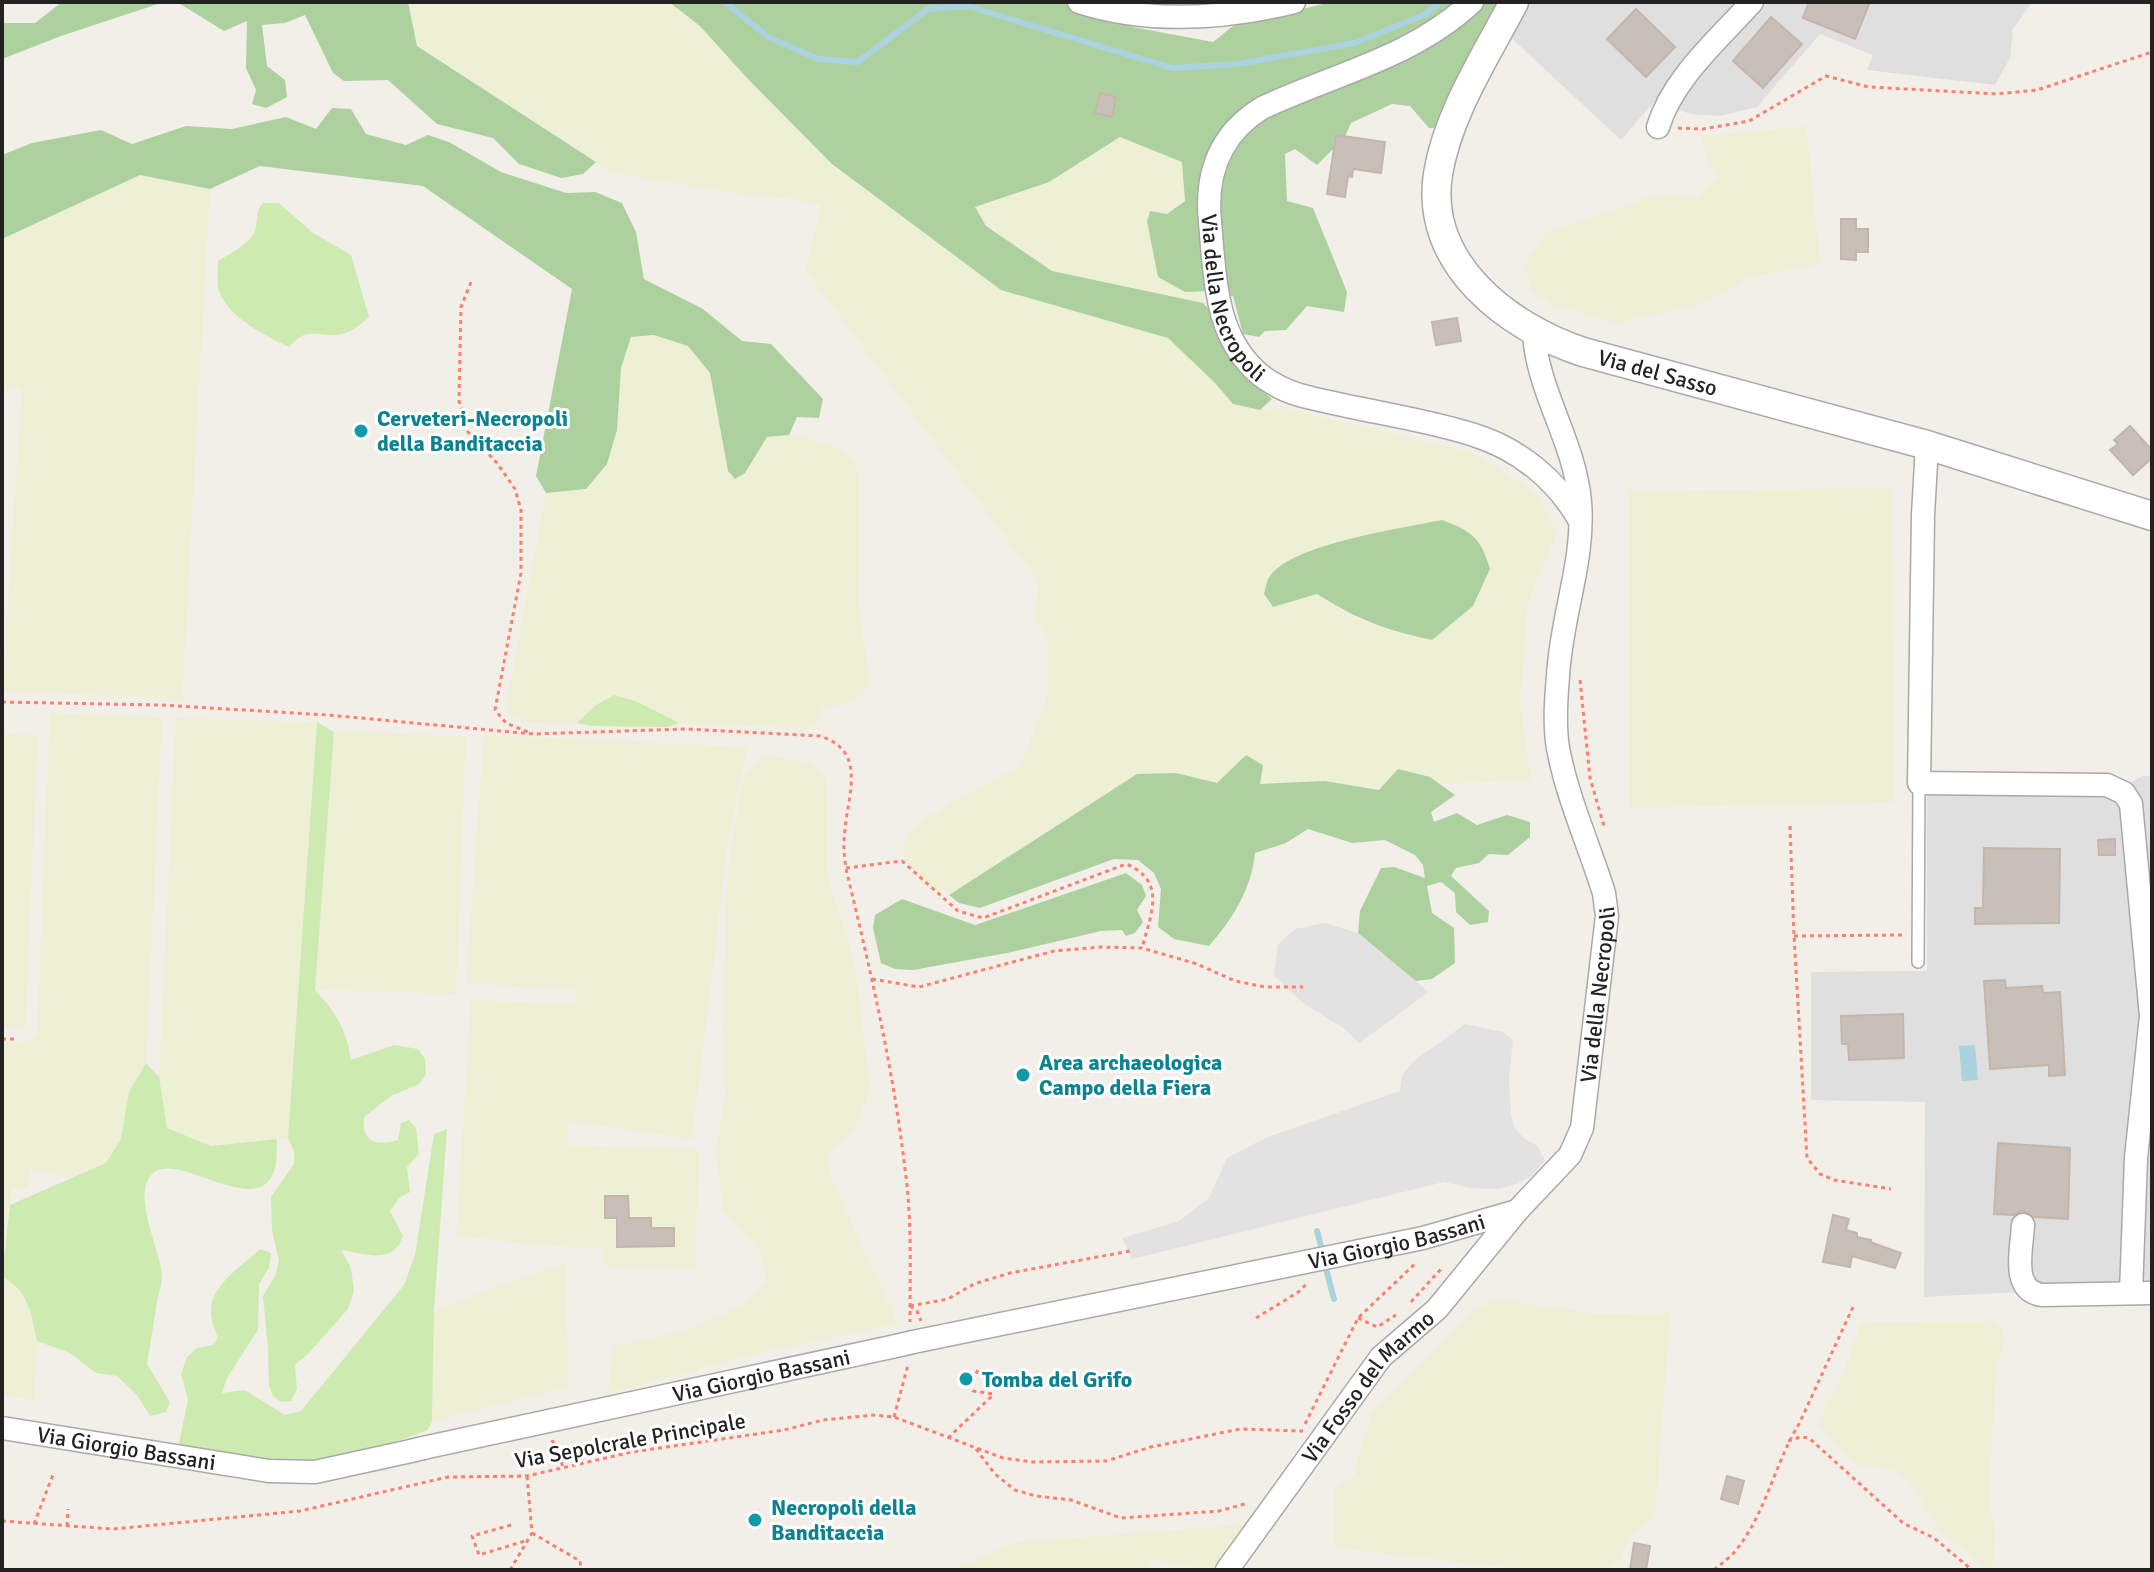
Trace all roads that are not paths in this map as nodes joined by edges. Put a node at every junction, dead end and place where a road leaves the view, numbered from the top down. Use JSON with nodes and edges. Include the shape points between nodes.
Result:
{"nodes":[{"id":1,"x":1079,"y":2,"type":"edge"},
{"id":2,"x":1294,"y":2,"type":"edge"},
{"id":3,"x":1472,"y":2,"type":"edge"},
{"id":4,"x":1514,"y":2,"type":"edge"},
{"id":5,"x":1752,"y":2,"type":"edge"},
{"id":6,"x":1658,"y":127,"type":"road end"},
{"id":7,"x":1534,"y":333,"type":"junction"},
{"id":8,"x":1927,"y":445,"type":"junction"},
{"id":9,"x":2152,"y":516,"type":"edge"},
{"id":10,"x":1581,"y":522,"type":"junction"},
{"id":11,"x":1919,"y":783,"type":"junction"},
{"id":12,"x":1918,"y":962,"type":"dead end"},
{"id":13,"x":2151,"y":1016,"type":"edge"},
{"id":14,"x":1517,"y":1211,"type":"junction"},
{"id":15,"x":2023,"y":1225,"type":"dead end"},
{"id":16,"x":2142,"y":1293,"type":"edge"},
{"id":17,"x":2,"y":1428,"type":"edge"},
{"id":18,"x":1227,"y":1570,"type":"edge"}],
"edges":[{"from":1,"to":2,"type":"street","via":[[1123,14],[1160,16],[1222,14]]},
{"from":3,"to":10,"type":"street","name":"Via della Necropoli","via":[[1421,41],[1262,108],[1228,137],[1212,169],[1208,194],[1221,308],[1243,356],[1275,385],[1304,397],[1489,440],[1542,473]]},
{"from":4,"to":7,"type":"street","name":"Via del Sasso","via":[[1454,121],[1439,171],[1437,199],[1443,229],[1464,271],[1493,304]]},
{"from":5,"to":6,"type":"street","via":[[1679,84]]},
{"from":7,"to":8,"type":"street","name":"Via del Sasso","via":[[1583,352]]},
{"from":7,"to":10,"type":"street","name":"Via della Necropoli","via":[[1540,371],[1575,470]]},
{"from":8,"to":9,"type":"street","name":"Via del Sasso"},
{"from":8,"to":11,"type":"street"},
{"from":10,"to":14,"type":"street","name":"Via della Necropoli","via":[[1558,672],[1558,746],[1607,916],[1582,1128],[1570,1155]]},
{"from":11,"to":12,"type":"lane"},
{"from":11,"to":13,"type":"street","via":[[2107,785],[2124,793],[2132,809]]},
{"from":13,"to":16,"type":"street","via":[[2136,1158]]},
{"from":14,"to":17,"type":"street","name":"Via Giorgio Bassani","via":[[1437,1235],[315,1472],[269,1471]]},
{"from":14,"to":18,"type":"street","name":"Via Fosso del Marmo","via":[[1437,1309],[1381,1357]]},
{"from":15,"to":16,"type":"street","via":[[2021,1277],[2028,1290],[2042,1295]]}]}
